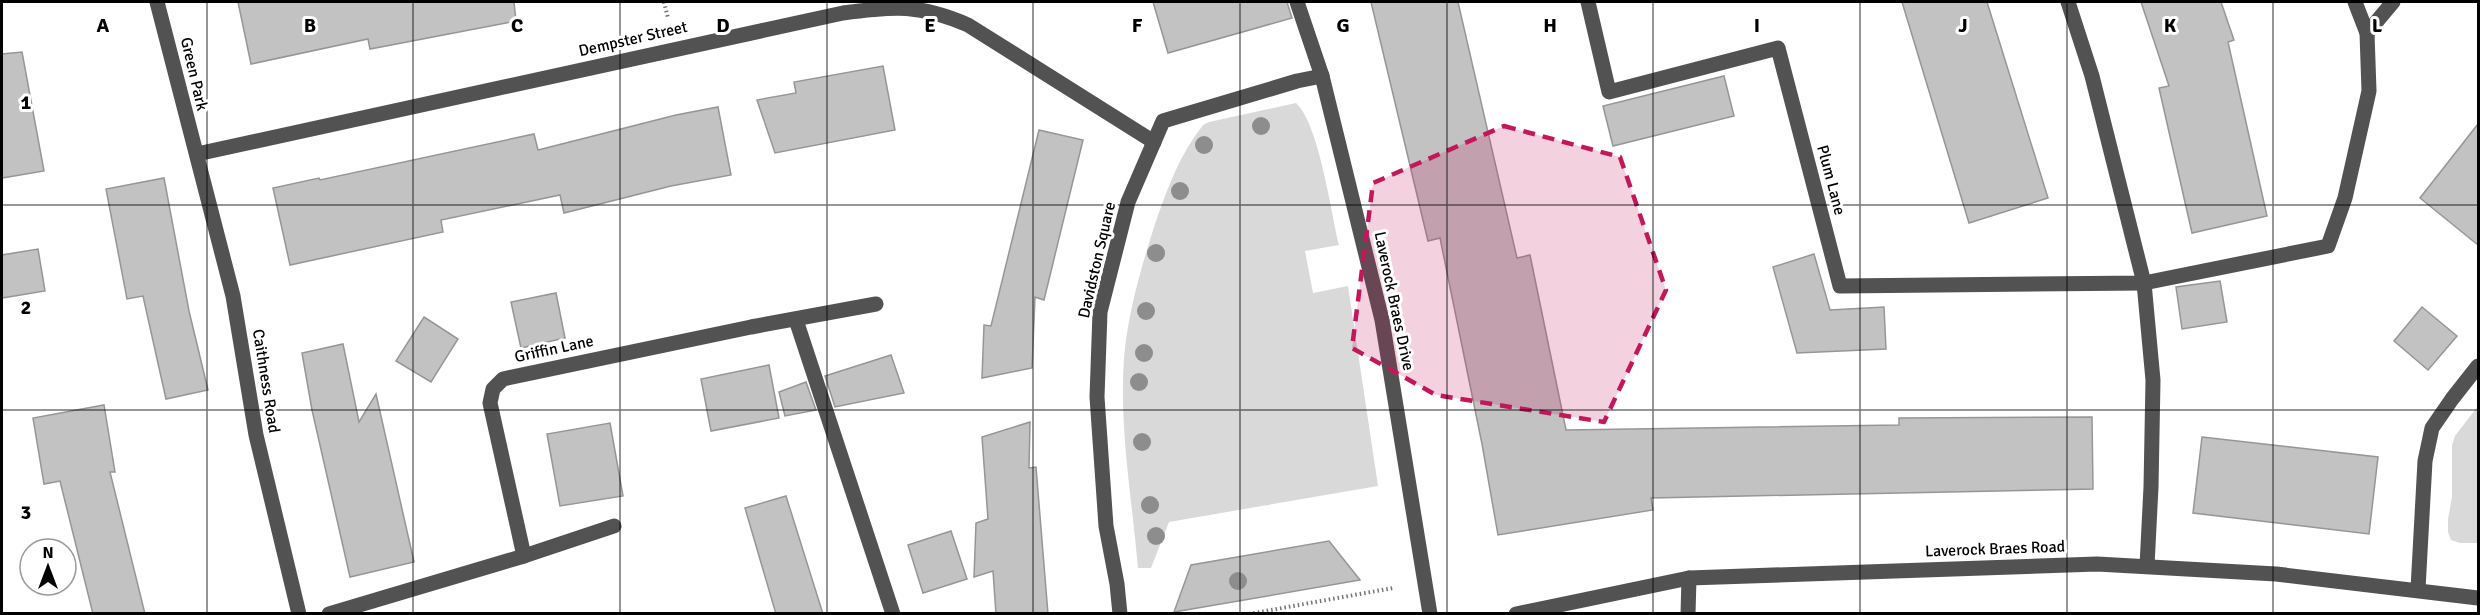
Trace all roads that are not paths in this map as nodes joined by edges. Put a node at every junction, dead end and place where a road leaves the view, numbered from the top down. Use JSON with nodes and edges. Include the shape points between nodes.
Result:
{"nodes":[{"id":1,"x":157,"y":2,"type":"edge"},
{"id":2,"x":1297,"y":2,"type":"edge"},
{"id":3,"x":1588,"y":2,"type":"edge"},
{"id":4,"x":2068,"y":2,"type":"edge"},
{"id":5,"x":2355,"y":2,"type":"edge"},
{"id":6,"x":2393,"y":2,"type":"edge"},
{"id":7,"x":2367,"y":33,"type":"junction"},
{"id":8,"x":1322,"y":76,"type":"junction"},
{"id":9,"x":1154,"y":142,"type":"junction"},
{"id":10,"x":197,"y":154,"type":"junction"},
{"id":11,"x":2144,"y":283,"type":"junction"},
{"id":12,"x":876,"y":304,"type":"dead end"},
{"id":13,"x":796,"y":320,"type":"junction"},
{"id":14,"x":2478,"y":366,"type":"edge"},
{"id":15,"x":614,"y":525,"type":"dead end"},
{"id":16,"x":524,"y":556,"type":"junction"},
{"id":17,"x":2147,"y":566,"type":"junction"},
{"id":18,"x":1689,"y":578,"type":"junction"},
{"id":19,"x":2418,"y":589,"type":"junction"},
{"id":20,"x":2478,"y":598,"type":"edge"},
{"id":21,"x":299,"y":614,"type":"edge"},
{"id":22,"x":329,"y":614,"type":"edge"},
{"id":23,"x":893,"y":614,"type":"edge"},
{"id":24,"x":1120,"y":614,"type":"edge"},
{"id":25,"x":1430,"y":614,"type":"edge"},
{"id":26,"x":1516,"y":614,"type":"edge"},
{"id":27,"x":1688,"y":614,"type":"edge"}],
"edges":[{"from":1,"to":10,"type":"street","name":"Green Park"},
{"from":2,"to":8,"type":"street","name":"Laverock Braes Drive"},
{"from":3,"to":11,"type":"street","name":"Plum Lane","via":[[1609,92],[1778,48],[1840,286]]},
{"from":4,"to":11,"type":"street","via":[[2092,76]]},
{"from":5,"to":7,"type":"street"},
{"from":6,"to":7,"type":"street"},
{"from":7,"to":11,"type":"street","via":[[2368,91],[2345,198],[2328,246]]},
{"from":8,"to":9,"type":"street","name":"Davidston Square","via":[[1163,121]]},
{"from":8,"to":25,"type":"street","name":"Laverock Braes Drive","via":[[1383,320]]},
{"from":9,"to":10,"type":"street","name":"Dempster Street","via":[[968,25],[939,13],[875,8]]},
{"from":9,"to":24,"type":"street","name":"Davidston Square","via":[[1128,202],[1100,312],[1097,397],[1106,525]]},
{"from":10,"to":21,"type":"street","name":"Caithness Road","via":[[233,296],[256,435]]},
{"from":11,"to":17,"type":"street","via":[[2153,380]]},
{"from":12,"to":13,"type":"street","name":"Griffin Lane"},
{"from":13,"to":16,"type":"street","name":"Griffin Lane","via":[[503,379],[493,388],[490,403]]},
{"from":13,"to":23,"type":"street"},
{"from":14,"to":19,"type":"street","via":[[2432,428],[2425,461]]},
{"from":15,"to":16,"type":"street"},
{"from":16,"to":22,"type":"street"},
{"from":17,"to":18,"type":"street","name":"Laverock Braes Road","via":[[2097,564]]},
{"from":17,"to":19,"type":"street","name":"Laverock Braes Road"},
{"from":18,"to":26,"type":"street","name":"Laverock Braes Road"},
{"from":18,"to":27,"type":"street"},
{"from":19,"to":20,"type":"street","name":"Laverock Braes Road"}]}
